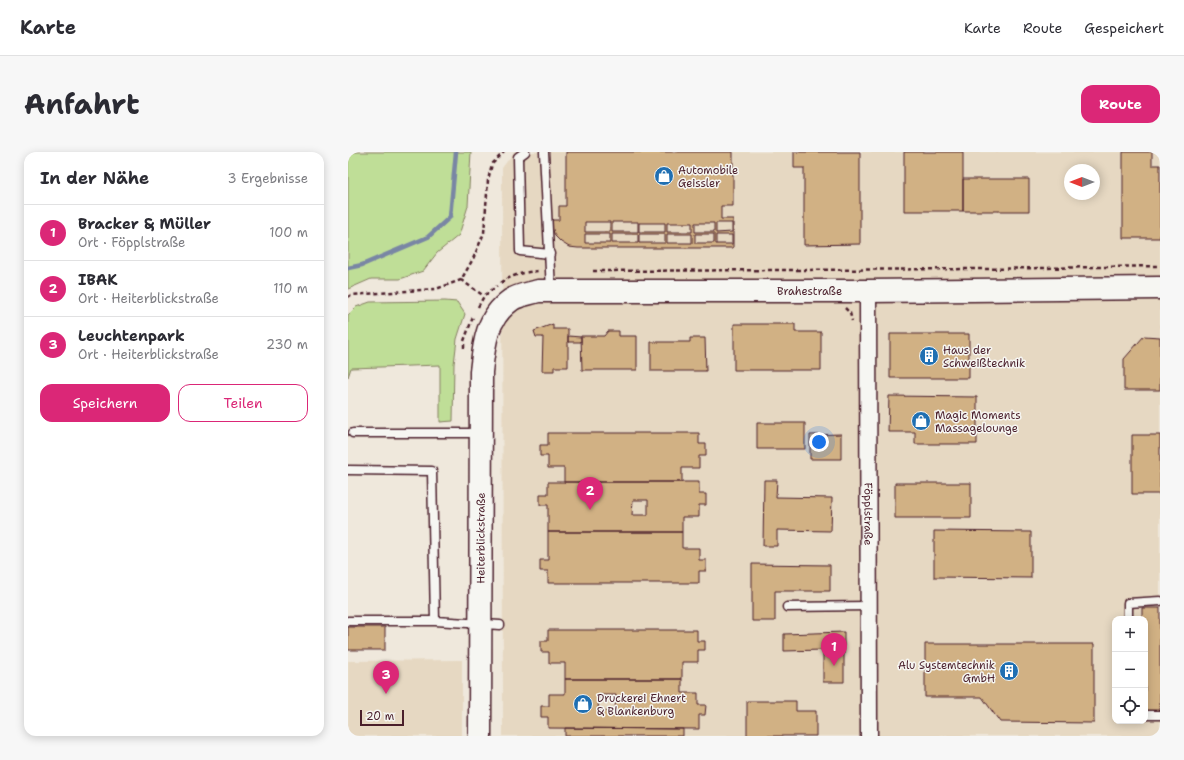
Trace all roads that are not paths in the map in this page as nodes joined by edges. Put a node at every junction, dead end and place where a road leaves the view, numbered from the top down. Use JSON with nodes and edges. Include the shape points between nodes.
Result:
{"nodes":[{"id":1,"x":525,"y":152,"type":"edge"},
{"id":2,"x":544,"y":152,"type":"edge"},
{"id":3,"x":550,"y":254,"type":"junction"},
{"id":4,"x":551,"y":281,"type":"junction"},
{"id":5,"x":1160,"y":288,"type":"edge"},
{"id":6,"x":868,"y":291,"type":"junction"},
{"id":7,"x":484,"y":341,"type":"joint"},
{"id":8,"x":353,"y":433,"type":"dead end"},
{"id":9,"x":481,"y":433,"type":"junction"},
{"id":10,"x":348,"y":470,"type":"edge"},
{"id":11,"x":1160,"y":601,"type":"edge"},
{"id":12,"x":869,"y":606,"type":"junction"},
{"id":13,"x":787,"y":607,"type":"dead end"},
{"id":14,"x":1128,"y":616,"type":"edge"},
{"id":15,"x":348,"y":621,"type":"edge"},
{"id":16,"x":435,"y":621,"type":"junction"},
{"id":17,"x":490,"y":624,"type":"junction"},
{"id":18,"x":1148,"y":715,"type":"edge"},
{"id":19,"x":1160,"y":715,"type":"edge"},
{"id":20,"x":480,"y":736,"type":"edge"},
{"id":21,"x":869,"y":736,"type":"edge"}],
"edges":[{"from":1,"to":3,"type":"lane","via":[[518,157],[520,251]]},
{"from":2,"to":3,"type":"lane"},
{"from":3,"to":4,"type":"lane"},
{"from":4,"to":6,"type":"street","name":"Brahestraße"},
{"from":4,"to":7,"type":"street","name":"Brahestraße","via":[[538,291],[512,299],[489,325]]},
{"from":5,"to":6,"type":"street","name":"Brahestraße"},
{"from":6,"to":12,"type":"street","name":"Föpplstraße"},
{"from":7,"to":9,"type":"street","name":"Heiterblickstraße"},
{"from":8,"to":9,"type":"lane"},
{"from":9,"to":17,"type":"street","name":"Heiterblickstraße"},
{"from":10,"to":16,"type":"lane","via":[[432,471]]},
{"from":11,"to":14,"type":"lane","via":[[1128,603]]},
{"from":12,"to":13,"type":"lane"},
{"from":12,"to":21,"type":"street","name":"Föpplstraße"},
{"from":15,"to":16,"type":"lane"},
{"from":16,"to":17,"type":"lane"},
{"from":17,"to":20,"type":"street","name":"Heiterblickstraße"},
{"from":18,"to":19,"type":"lane"}]}
